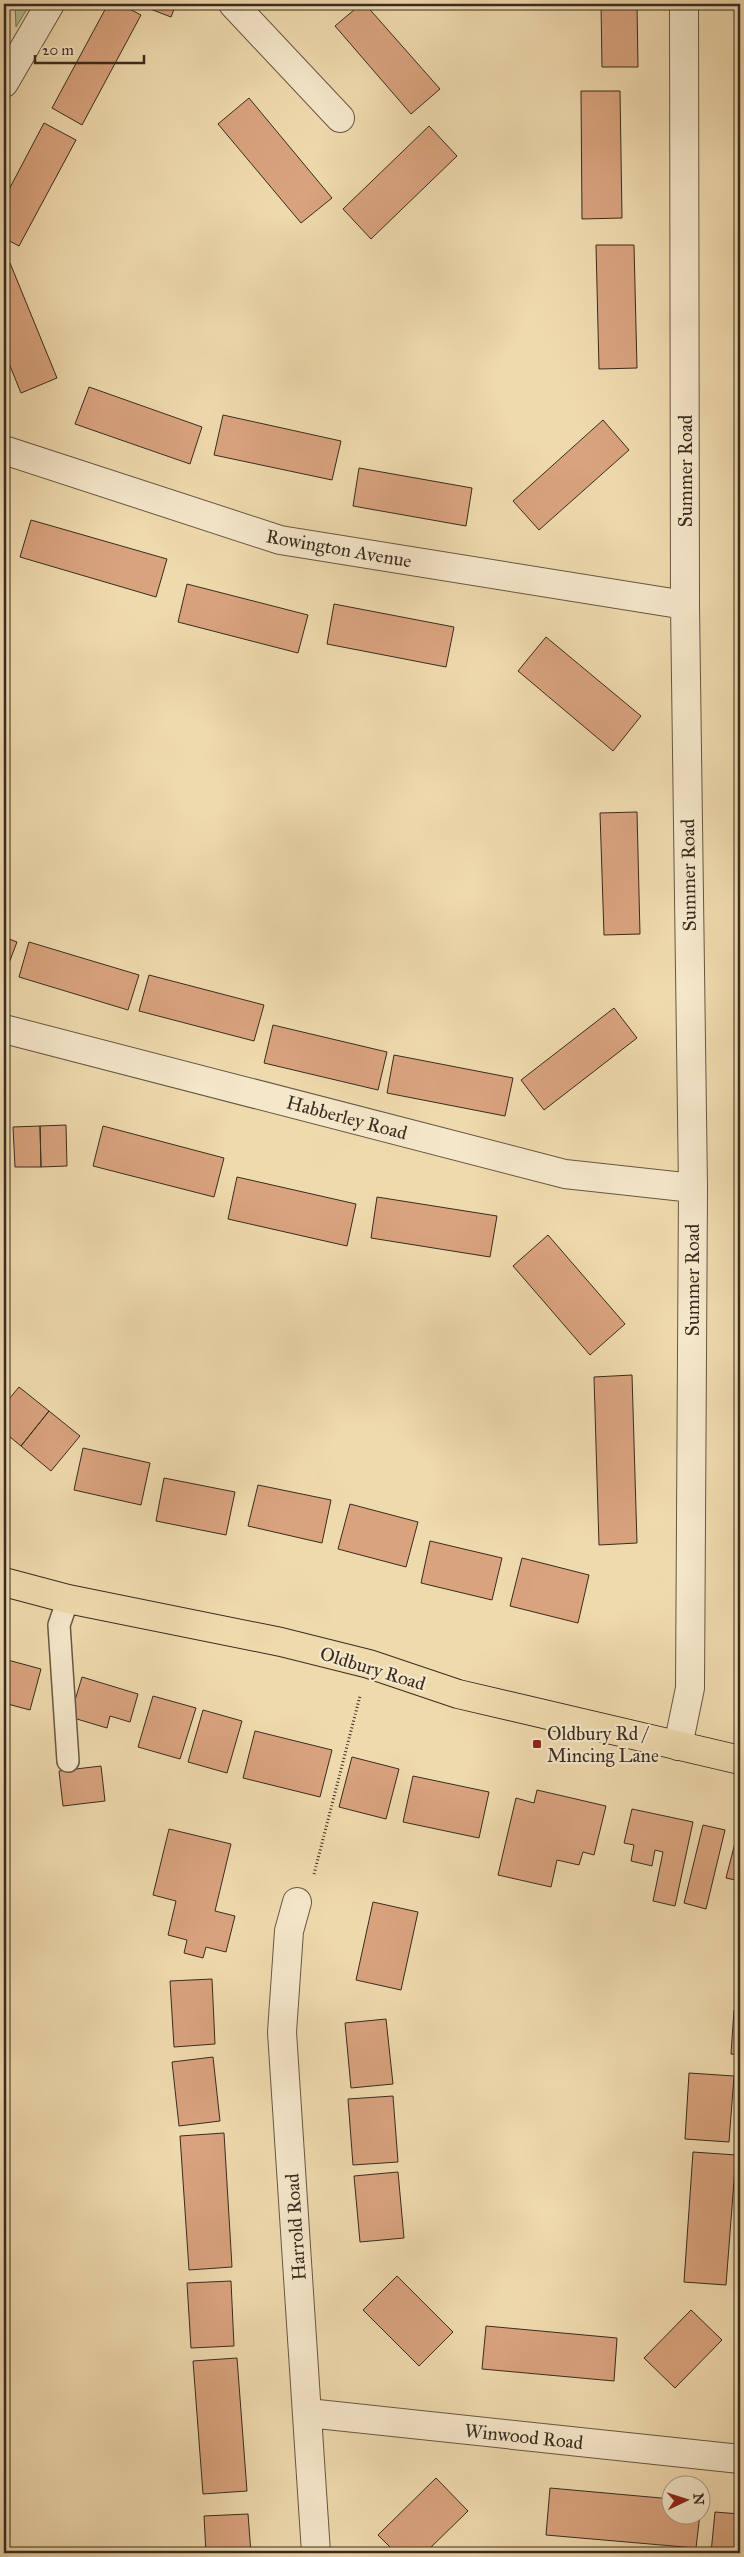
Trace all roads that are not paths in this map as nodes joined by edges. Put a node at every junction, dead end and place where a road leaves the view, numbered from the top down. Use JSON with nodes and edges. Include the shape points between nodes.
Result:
{"nodes":[{"id":1,"x":50,"y":4,"type":"edge"},
{"id":2,"x":233,"y":4,"type":"edge"},
{"id":3,"x":684,"y":4,"type":"edge"},
{"id":4,"x":4,"y":83,"type":"edge"},
{"id":5,"x":340,"y":118,"type":"dead end"},
{"id":6,"x":4,"y":450,"type":"edge"},
{"id":7,"x":685,"y":605,"type":"junction"},
{"id":8,"x":4,"y":1029,"type":"edge"},
{"id":9,"x":693,"y":1188,"type":"junction"},
{"id":10,"x":4,"y":1582,"type":"edge"},
{"id":11,"x":68,"y":1599,"type":"junction"},
{"id":12,"x":678,"y":1746,"type":"junction"},
{"id":13,"x":740,"y":1760,"type":"edge"},
{"id":14,"x":68,"y":1761,"type":"dead end"},
{"id":15,"x":297,"y":1902,"type":"road end"},
{"id":16,"x":308,"y":2413,"type":"junction"},
{"id":17,"x":740,"y":2459,"type":"edge"},
{"id":18,"x":316,"y":2553,"type":"edge"}],
"edges":[{"from":1,"to":4,"type":"street"},
{"from":2,"to":5,"type":"street"},
{"from":3,"to":7,"type":"street","name":"Summer Road"},
{"from":6,"to":7,"type":"street","name":"Rowington Avenue","via":[[280,540]]},
{"from":7,"to":9,"type":"street","name":"Summer Road"},
{"from":8,"to":9,"type":"street","name":"Habberley Road","via":[[565,1174]]},
{"from":9,"to":12,"type":"street","name":"Summer Road","via":[[690,1688]]},
{"from":10,"to":11,"type":"main road","name":"Oldbury Road"},
{"from":11,"to":12,"type":"main road","name":"Oldbury Road","via":[[281,1642],[369,1664],[458,1694]]},
{"from":11,"to":14,"type":"lane","via":[[59,1625]]},
{"from":12,"to":13,"type":"main road","name":"Oldbury Road"},
{"from":15,"to":16,"type":"street","name":"Harrold Road","via":[[289,1931],[282,2032]]},
{"from":16,"to":17,"type":"street","name":"Winwood Road"},
{"from":16,"to":18,"type":"street","name":"Harrold Road"}]}
